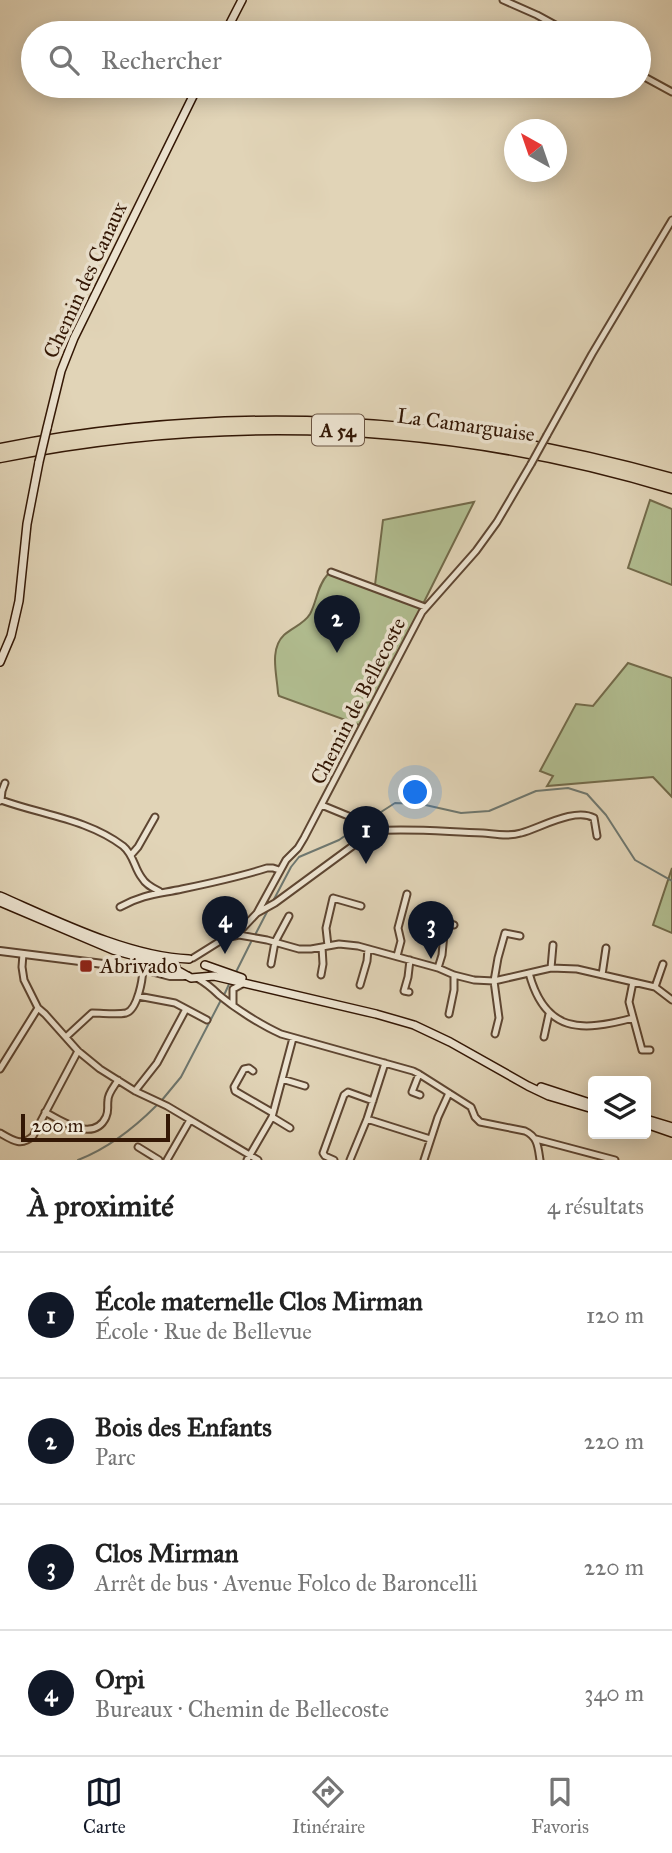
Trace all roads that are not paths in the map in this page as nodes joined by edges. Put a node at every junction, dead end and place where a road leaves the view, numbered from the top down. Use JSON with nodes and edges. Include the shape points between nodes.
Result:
{"nodes":[{"id":1,"x":242,"y":0,"type":"edge"},
{"id":2,"x":503,"y":0,"type":"edge"},
{"id":3,"x":231,"y":21,"type":"edge"},
{"id":4,"x":548,"y":21,"type":"edge"},
{"id":5,"x":651,"y":81,"type":"edge"},
{"id":6,"x":672,"y":92,"type":"edge"},
{"id":7,"x":192,"y":98,"type":"edge"},
{"id":8,"x":672,"y":220,"type":"edge"},
{"id":9,"x":0,"y":449,"type":"edge"},
{"id":10,"x":0,"y":457,"type":"edge"},
{"id":11,"x":615,"y":472,"type":"junction"},
{"id":12,"x":672,"y":479,"type":"edge"},
{"id":13,"x":660,"y":488,"type":"dead end"},
{"id":14,"x":672,"y":488,"type":"edge"},
{"id":15,"x":331,"y":572,"type":"dead end"},
{"id":16,"x":425,"y":607,"type":"junction"},
{"id":17,"x":0,"y":662,"type":"edge"},
{"id":18,"x":5,"y":783,"type":"dead end"},
{"id":19,"x":1,"y":801,"type":"edge"},
{"id":20,"x":321,"y":807,"type":"junction"},
{"id":21,"x":155,"y":817,"type":"dead end"},
{"id":22,"x":373,"y":831,"type":"junction"},
{"id":23,"x":597,"y":836,"type":"dead end"},
{"id":24,"x":131,"y":855,"type":"junction"},
{"id":25,"x":279,"y":870,"type":"junction"},
{"id":26,"x":159,"y":891,"type":"junction"},
{"id":27,"x":407,"y":894,"type":"dead end"},
{"id":28,"x":0,"y":896,"type":"edge"},
{"id":29,"x":0,"y":902,"type":"edge"},
{"id":30,"x":120,"y":906,"type":"dead end"},
{"id":31,"x":361,"y":906,"type":"dead end"},
{"id":32,"x":257,"y":913,"type":"junction"},
{"id":33,"x":289,"y":916,"type":"dead end"},
{"id":34,"x":454,"y":925,"type":"dead end"},
{"id":35,"x":239,"y":936,"type":"junction"},
{"id":36,"x":520,"y":936,"type":"dead end"},
{"id":37,"x":275,"y":942,"type":"junction"},
{"id":38,"x":213,"y":944,"type":"junction"},
{"id":39,"x":553,"y":945,"type":"dead end"},
{"id":40,"x":325,"y":947,"type":"junction"},
{"id":41,"x":368,"y":948,"type":"junction"},
{"id":42,"x":606,"y":948,"type":"dead end"},
{"id":43,"x":0,"y":951,"type":"edge"},
{"id":44,"x":23,"y":954,"type":"junction"},
{"id":45,"x":397,"y":956,"type":"junction"},
{"id":46,"x":139,"y":957,"type":"junction"},
{"id":47,"x":189,"y":959,"type":"junction"},
{"id":48,"x":410,"y":960,"type":"junction"},
{"id":49,"x":271,"y":964,"type":"dead end"},
{"id":50,"x":663,"y":964,"type":"dead end"},
{"id":51,"x":205,"y":965,"type":"junction"},
{"id":52,"x":175,"y":968,"type":"junction"},
{"id":53,"x":438,"y":968,"type":"junction"},
{"id":54,"x":551,"y":968,"type":"junction"},
{"id":55,"x":143,"y":970,"type":"junction"},
{"id":56,"x":163,"y":973,"type":"junction"},
{"id":57,"x":529,"y":973,"type":"junction"},
{"id":58,"x":195,"y":975,"type":"junction"},
{"id":59,"x":321,"y":975,"type":"dead end"},
{"id":60,"x":454,"y":975,"type":"junction"},
{"id":61,"x":602,"y":975,"type":"junction"},
{"id":62,"x":494,"y":981,"type":"junction"},
{"id":63,"x":633,"y":982,"type":"junction"},
{"id":64,"x":244,"y":983,"type":"junction"},
{"id":65,"x":360,"y":985,"type":"dead end"},
{"id":66,"x":655,"y":987,"type":"junction"},
{"id":67,"x":215,"y":990,"type":"junction"},
{"id":68,"x":409,"y":992,"type":"dead end"},
{"id":69,"x":138,"y":996,"type":"junction"},
{"id":70,"x":672,"y":1000,"type":"edge"},
{"id":71,"x":233,"y":1004,"type":"junction"},
{"id":72,"x":37,"y":1008,"type":"junction"},
{"id":73,"x":186,"y":1009,"type":"junction"},
{"id":74,"x":449,"y":1014,"type":"dead end"},
{"id":75,"x":549,"y":1014,"type":"junction"},
{"id":76,"x":633,"y":1018,"type":"junction"},
{"id":77,"x":207,"y":1020,"type":"dead end"},
{"id":78,"x":495,"y":1034,"type":"dead end"},
{"id":79,"x":66,"y":1037,"type":"junction"},
{"id":80,"x":544,"y":1037,"type":"dead end"},
{"id":81,"x":293,"y":1038,"type":"junction"},
{"id":82,"x":650,"y":1050,"type":"dead end"},
{"id":83,"x":78,"y":1051,"type":"junction"},
{"id":84,"x":385,"y":1063,"type":"junction"},
{"id":85,"x":0,"y":1069,"type":"edge"},
{"id":86,"x":253,"y":1071,"type":"dead end"},
{"id":87,"x":419,"y":1074,"type":"junction"},
{"id":88,"x":282,"y":1079,"type":"junction"},
{"id":89,"x":118,"y":1080,"type":"junction"},
{"id":90,"x":304,"y":1087,"type":"dead end"},
{"id":91,"x":135,"y":1091,"type":"junction"},
{"id":92,"x":449,"y":1093,"type":"junction"},
{"id":93,"x":420,"y":1095,"type":"dead end"},
{"id":94,"x":373,"y":1101,"type":"junction"},
{"id":95,"x":588,"y":1105,"type":"edge"},
{"id":96,"x":588,"y":1106,"type":"edge"},
{"id":97,"x":45,"y":1112,"type":"junction"},
{"id":98,"x":272,"y":1115,"type":"junction"},
{"id":99,"x":367,"y":1119,"type":"junction"},
{"id":100,"x":190,"y":1120,"type":"junction"},
{"id":101,"x":651,"y":1123,"type":"edge"},
{"id":102,"x":290,"y":1128,"type":"dead end"},
{"id":103,"x":670,"y":1128,"type":"edge"},
{"id":104,"x":0,"y":1133,"type":"edge"},
{"id":105,"x":430,"y":1139,"type":"junction"},
{"id":106,"x":536,"y":1139,"type":"junction"},
{"id":107,"x":138,"y":1147,"type":"dead end"},
{"id":108,"x":248,"y":1158,"type":"edge"},
{"id":109,"x":159,"y":1160,"type":"edge"},
{"id":110,"x":167,"y":1160,"type":"edge"},
{"id":111,"x":258,"y":1160,"type":"edge"},
{"id":112,"x":334,"y":1160,"type":"edge"},
{"id":113,"x":350,"y":1160,"type":"edge"},
{"id":114,"x":424,"y":1160,"type":"edge"},
{"id":115,"x":540,"y":1160,"type":"edge"},
{"id":116,"x":615,"y":1160,"type":"edge"}],
"edges":[{"from":1,"to":3,"type":"main road"},
{"from":2,"to":4,"type":"street"},
{"from":5,"to":6,"type":"street"},
{"from":7,"to":17,"type":"main road","name":"Chemin des Canaux","bridge":true,"via":[[61,371],[27,524],[19,601]]},
{"from":8,"to":16,"type":"street","name":"Chemin de Bellecoste","bridge":true,"via":[[497,522]]},
{"from":9,"to":12,"type":"highway","name":"La Camarguaise","number":"A 54","via":[[169,425],[343,422],[439,430],[556,449]]},
{"from":10,"to":11,"type":"highway","name":"La Camarguaise","number":"A 54","via":[[158,434],[302,429],[465,442]]},
{"from":11,"to":13,"type":"highway"},
{"from":11,"to":14,"type":"highway","name":"La Camarguaise","number":"A 54"},
{"from":15,"to":16,"type":"street"},
{"from":16,"to":20,"type":"street","name":"Chemin de Bellecoste"},
{"from":18,"to":19,"type":"street"},
{"from":19,"to":24,"type":"street","via":[[87,826]]},
{"from":20,"to":22,"type":"street","via":[[358,820]]},
{"from":20,"to":25,"type":"street","name":"Chemin de Bellecoste","via":[[298,848]]},
{"from":21,"to":24,"type":"street"},
{"from":22,"to":23,"type":"street","via":[[518,834],[582,814],[594,818]]},
{"from":22,"to":32,"type":"street"},
{"from":24,"to":26,"type":"street","via":[[141,877]]},
{"from":25,"to":26,"type":"street","via":[[267,868]]},
{"from":25,"to":32,"type":"street","name":"Chemin de Bellecoste"},
{"from":26,"to":30,"type":"street"},
{"from":27,"to":45,"type":"street"},
{"from":28,"to":47,"type":"main road","via":[[97,937],[169,958]]},
{"from":29,"to":46,"type":"main road"},
{"from":31,"to":40,"type":"street","via":[[333,898]]},
{"from":32,"to":35,"type":"street","name":"Chemin de Bellecoste"},
{"from":33,"to":37,"type":"street"},
{"from":34,"to":53,"type":"street","via":[[445,923]]},
{"from":35,"to":37,"type":"street"},
{"from":35,"to":38,"type":"street"},
{"from":36,"to":62,"type":"street","via":[[505,933]]},
{"from":37,"to":40,"type":"street","via":[[299,948]]},
{"from":37,"to":49,"type":"street"},
{"from":38,"to":47,"type":"street"},
{"from":38,"to":51,"type":"street"},
{"from":39,"to":54,"type":"street"},
{"from":40,"to":41,"type":"street"},
{"from":40,"to":59,"type":"street"},
{"from":41,"to":45,"type":"street"},
{"from":41,"to":65,"type":"street"},
{"from":42,"to":61,"type":"street"},
{"from":43,"to":44,"type":"street"},
{"from":44,"to":55,"type":"street"},
{"from":44,"to":72,"type":"street","via":[[24,980]]},
{"from":45,"to":48,"type":"street"},
{"from":46,"to":52,"type":"main road"},
{"from":46,"to":55,"type":"street"},
{"from":47,"to":51,"type":"main road"},
{"from":47,"to":52,"type":"main road"},
{"from":47,"to":58,"type":"main road"},
{"from":48,"to":53,"type":"street"},
{"from":48,"to":68,"type":"street","via":[[404,991]]},
{"from":50,"to":66,"type":"street"},
{"from":51,"to":58,"type":"main road","via":[[204,973]]},
{"from":51,"to":95,"type":"main road","via":[[414,1023],[518,1077]]},
{"from":52,"to":56,"type":"main road"},
{"from":52,"to":58,"type":"main road"},
{"from":53,"to":60,"type":"street"},
{"from":54,"to":57,"type":"street"},
{"from":54,"to":61,"type":"street"},
{"from":55,"to":56,"type":"street"},
{"from":55,"to":69,"type":"street"},
{"from":56,"to":58,"type":"street"},
{"from":57,"to":62,"type":"street"},
{"from":57,"to":75,"type":"street"},
{"from":58,"to":64,"type":"main road"},
{"from":58,"to":67,"type":"street"},
{"from":58,"to":67,"type":"street"},
{"from":60,"to":62,"type":"street"},
{"from":60,"to":74,"type":"street"},
{"from":61,"to":63,"type":"street"},
{"from":62,"to":78,"type":"street","via":[[499,1018]]},
{"from":63,"to":66,"type":"street"},
{"from":63,"to":76,"type":"street","via":[[629,1002]]},
{"from":64,"to":71,"type":"street","via":[[233,989]]},
{"from":64,"to":96,"type":"main road","via":[[414,1025],[549,1096]]},
{"from":66,"to":70,"type":"street"},
{"from":67,"to":71,"type":"street"},
{"from":69,"to":73,"type":"street"},
{"from":69,"to":79,"type":"street","via":[[132,1010],[92,1013]]},
{"from":71,"to":81,"type":"street","via":[[268,1028]]},
{"from":72,"to":79,"type":"street"},
{"from":72,"to":85,"type":"street"},
{"from":73,"to":77,"type":"street"},
{"from":73,"to":91,"type":"street","via":[[158,1063]]},
{"from":75,"to":76,"type":"street","via":[[592,1027]]},
{"from":75,"to":80,"type":"street"},
{"from":76,"to":82,"type":"street","via":[[642,1050]]},
{"from":79,"to":83,"type":"street"},
{"from":81,"to":84,"type":"street"},
{"from":81,"to":88,"type":"street"},
{"from":83,"to":89,"type":"street"},
{"from":83,"to":97,"type":"street"},
{"from":84,"to":87,"type":"street"},
{"from":84,"to":94,"type":"street"},
{"from":86,"to":98,"type":"street","via":[[244,1069],[235,1091]]},
{"from":87,"to":92,"type":"street"},
{"from":87,"to":93,"type":"street","via":[[412,1092]]},
{"from":88,"to":90,"type":"street"},
{"from":88,"to":98,"type":"street"},
{"from":89,"to":91,"type":"street"},
{"from":89,"to":97,"type":"street","via":[[107,1097],[108,1114],[96,1128],[73,1128]]},
{"from":91,"to":100,"type":"street"},
{"from":92,"to":105,"type":"street"},
{"from":92,"to":106,"type":"street","via":[[471,1107],[480,1122],[526,1131]]},
{"from":94,"to":99,"type":"street"},
{"from":94,"to":112,"type":"street","via":[[344,1094],[323,1153]]},
{"from":97,"to":104,"type":"street","via":[[28,1140],[15,1142]]},
{"from":98,"to":102,"type":"street"},
{"from":98,"to":108,"type":"street"},
{"from":99,"to":105,"type":"street"},
{"from":99,"to":113,"type":"street"},
{"from":100,"to":108,"type":"street"},
{"from":100,"to":110,"type":"street"},
{"from":101,"to":103,"type":"main road"},
{"from":105,"to":114,"type":"street"},
{"from":106,"to":115,"type":"street"},
{"from":106,"to":116,"type":"street"},
{"from":107,"to":109,"type":"street"},
{"from":108,"to":111,"type":"street"}]}
